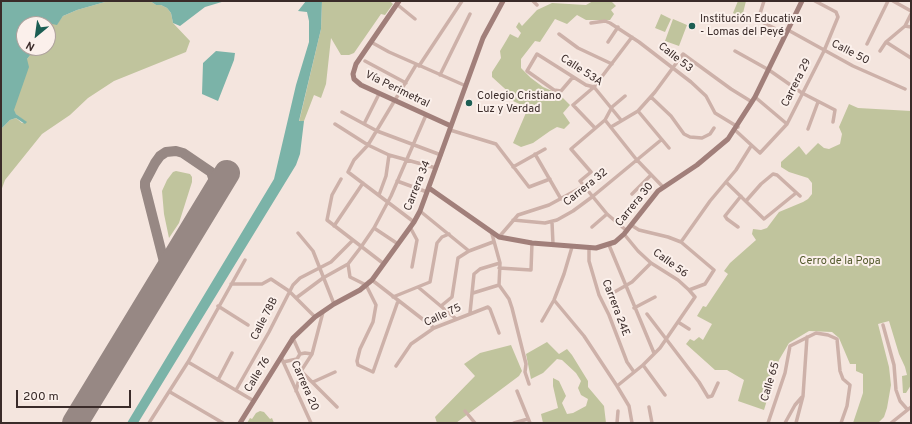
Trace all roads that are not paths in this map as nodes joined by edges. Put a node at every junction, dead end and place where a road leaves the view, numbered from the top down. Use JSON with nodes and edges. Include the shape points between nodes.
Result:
{"nodes":[{"id":1,"x":462,"y":1,"type":"edge"},
{"id":2,"x":503,"y":1,"type":"edge"},
{"id":3,"x":533,"y":1,"type":"edge"},
{"id":4,"x":764,"y":1,"type":"edge"},
{"id":5,"x":802,"y":1,"type":"edge"},
{"id":6,"x":815,"y":1,"type":"edge"},
{"id":7,"x":888,"y":1,"type":"edge"},
{"id":8,"x":892,"y":1,"type":"edge"},
{"id":9,"x":398,"y":5,"type":"edge"},
{"id":10,"x":537,"y":5,"type":"dead end"},
{"id":11,"x":911,"y":13,"type":"edge"},
{"id":12,"x":470,"y":14,"type":"dead end"},
{"id":13,"x":415,"y":19,"type":"dead end"},
{"id":14,"x":591,"y":23,"type":"dead end"},
{"id":15,"x":905,"y":26,"type":"junction"},
{"id":16,"x":911,"y":26,"type":"edge"},
{"id":17,"x":618,"y":27,"type":"junction"},
{"id":18,"x":787,"y":32,"type":"junction"},
{"id":19,"x":559,"y":34,"type":"dead end"},
{"id":20,"x":632,"y":37,"type":"junction"},
{"id":21,"x":371,"y":42,"type":"junction"},
{"id":22,"x":608,"y":42,"type":"dead end"},
{"id":23,"x":886,"y":42,"type":"junction"},
{"id":24,"x":867,"y":44,"type":"dead end"},
{"id":25,"x":880,"y":50,"type":"dead end"},
{"id":26,"x":735,"y":51,"type":"dead end"},
{"id":27,"x":824,"y":51,"type":"junction"},
{"id":28,"x":911,"y":58,"type":"edge"},
{"id":29,"x":365,"y":61,"type":"dead end"},
{"id":30,"x":612,"y":64,"type":"junction"},
{"id":31,"x":418,"y":66,"type":"junction"},
{"id":32,"x":673,"y":68,"type":"junction"},
{"id":33,"x":769,"y":70,"type":"junction"},
{"id":34,"x":440,"y":75,"type":"junction"},
{"id":35,"x":573,"y":77,"type":"junction"},
{"id":36,"x":406,"y":83,"type":"junction"},
{"id":37,"x":466,"y":86,"type":"junction"},
{"id":38,"x":594,"y":87,"type":"junction"},
{"id":39,"x":906,"y":89,"type":"dead end"},
{"id":40,"x":802,"y":93,"type":"junction"},
{"id":41,"x":379,"y":94,"type":"junction"},
{"id":42,"x":626,"y":96,"type":"dead end"},
{"id":43,"x":651,"y":97,"type":"junction"},
{"id":44,"x":753,"y":100,"type":"junction"},
{"id":45,"x":395,"y":101,"type":"junction"},
{"id":46,"x":818,"y":102,"type":"junction"},
{"id":47,"x":612,"y":108,"type":"junction"},
{"id":48,"x":638,"y":111,"type":"junction"},
{"id":49,"x":342,"y":112,"type":"dead end"},
{"id":50,"x":426,"y":115,"type":"junction"},
{"id":51,"x":605,"y":120,"type":"junction"},
{"id":52,"x":621,"y":120,"type":"junction"},
{"id":53,"x":833,"y":122,"type":"dead end"},
{"id":54,"x":335,"y":124,"type":"dead end"},
{"id":55,"x":364,"y":124,"type":"junction"},
{"id":56,"x":787,"y":124,"type":"junction"},
{"id":57,"x":612,"y":127,"type":"junction"},
{"id":58,"x":450,"y":128,"type":"junction"},
{"id":59,"x":595,"y":128,"type":"junction"},
{"id":60,"x":714,"y":128,"type":"dead end"},
{"id":61,"x":736,"y":128,"type":"junction"},
{"id":62,"x":808,"y":129,"type":"dead end"},
{"id":63,"x":377,"y":131,"type":"junction"},
{"id":64,"x":661,"y":140,"type":"junction"},
{"id":65,"x":413,"y":144,"type":"junction"},
{"id":66,"x":368,"y":145,"type":"junction"},
{"id":67,"x":751,"y":146,"type":"junction"},
{"id":68,"x":545,"y":148,"type":"dead end"},
{"id":69,"x":669,"y":148,"type":"dead end"},
{"id":70,"x":760,"y":153,"type":"joint"},
{"id":71,"x":535,"y":154,"type":"junction"},
{"id":72,"x":389,"y":155,"type":"junction"},
{"id":73,"x":441,"y":155,"type":"junction"},
{"id":74,"x":636,"y":159,"type":"junction"},
{"id":75,"x":405,"y":161,"type":"junction"},
{"id":76,"x":513,"y":167,"type":"junction"},
{"id":77,"x":436,"y":168,"type":"junction"},
{"id":78,"x":651,"y":175,"type":"junction"},
{"id":79,"x":341,"y":179,"type":"dead end"},
{"id":80,"x":550,"y":179,"type":"junction"},
{"id":81,"x":397,"y":181,"type":"junction"},
{"id":82,"x":726,"y":182,"type":"junction"},
{"id":83,"x":363,"y":183,"type":"junction"},
{"id":84,"x":584,"y":186,"type":"junction"},
{"id":85,"x":662,"y":187,"type":"junction"},
{"id":86,"x":428,"y":190,"type":"junction"},
{"id":87,"x":796,"y":193,"type":"junction"},
{"id":88,"x":632,"y":194,"type":"dead end"},
{"id":89,"x":379,"y":195,"type":"junction"},
{"id":90,"x":741,"y":196,"type":"junction"},
{"id":91,"x":800,"y":196,"type":"dead end"},
{"id":92,"x":592,"y":197,"type":"junction"},
{"id":93,"x":561,"y":199,"type":"junction"},
{"id":94,"x":746,"y":201,"type":"junction"},
{"id":95,"x":388,"y":202,"type":"junction"},
{"id":96,"x":420,"y":211,"type":"junction"},
{"id":97,"x":608,"y":214,"type":"junction"},
{"id":98,"x":513,"y":220,"type":"junction"},
{"id":99,"x":552,"y":222,"type":"junction"},
{"id":100,"x":412,"y":224,"type":"junction"},
{"id":101,"x":631,"y":225,"type":"junction"},
{"id":102,"x":334,"y":226,"type":"junction"},
{"id":103,"x":592,"y":227,"type":"dead end"},
{"id":104,"x":738,"y":227,"type":"dead end"},
{"id":105,"x":374,"y":228,"type":"junction"},
{"id":106,"x":298,"y":233,"type":"dead end"},
{"id":107,"x":625,"y":233,"type":"junction"},
{"id":108,"x":449,"y":234,"type":"junction"},
{"id":109,"x":492,"y":234,"type":"junction"},
{"id":110,"x":499,"y":237,"type":"junction"},
{"id":111,"x":353,"y":240,"type":"junction"},
{"id":112,"x":493,"y":242,"type":"junction"},
{"id":113,"x":532,"y":242,"type":"junction"},
{"id":114,"x":681,"y":242,"type":"junction"},
{"id":115,"x":398,"y":244,"type":"junction"},
{"id":116,"x":553,"y":244,"type":"junction"},
{"id":117,"x":609,"y":245,"type":"junction"},
{"id":118,"x":361,"y":247,"type":"junction"},
{"id":119,"x":572,"y":247,"type":"junction"},
{"id":120,"x":589,"y":247,"type":"junction"},
{"id":121,"x":469,"y":251,"type":"junction"},
{"id":122,"x":245,"y":260,"type":"dead end"},
{"id":123,"x":500,"y":263,"type":"junction"},
{"id":124,"x":651,"y":263,"type":"junction"},
{"id":125,"x":348,"y":264,"type":"junction"},
{"id":126,"x":384,"y":264,"type":"junction"},
{"id":127,"x":320,"y":267,"type":"junction"},
{"id":128,"x":412,"y":267,"type":"dead end"},
{"id":129,"x":499,"y":268,"type":"junction"},
{"id":130,"x":323,"y":278,"type":"junction"},
{"id":131,"x":372,"y":280,"type":"junction"},
{"id":132,"x":231,"y":284,"type":"junction"},
{"id":133,"x":366,"y":285,"type":"junction"},
{"id":134,"x":499,"y":285,"type":"junction"},
{"id":135,"x":626,"y":286,"type":"junction"},
{"id":136,"x":418,"y":287,"type":"junction"},
{"id":137,"x":689,"y":290,"type":"junction"},
{"id":138,"x":289,"y":291,"type":"junction"},
{"id":139,"x":473,"y":293,"type":"junction"},
{"id":140,"x":611,"y":294,"type":"dead end"},
{"id":141,"x":393,"y":297,"type":"junction"},
{"id":142,"x":655,"y":297,"type":"dead end"},
{"id":143,"x":296,"y":298,"type":"junction"},
{"id":144,"x":554,"y":300,"type":"junction"},
{"id":145,"x":398,"y":302,"type":"junction"},
{"id":146,"x":334,"y":304,"type":"junction"},
{"id":147,"x":218,"y":306,"type":"junction"},
{"id":148,"x":441,"y":306,"type":"junction"},
{"id":149,"x":634,"y":308,"type":"junction"},
{"id":150,"x":323,"y":312,"type":"junction"},
{"id":151,"x":470,"y":313,"type":"junction"},
{"id":152,"x":647,"y":314,"type":"dead end"},
{"id":153,"x":315,"y":317,"type":"junction"},
{"id":154,"x":455,"y":318,"type":"junction"},
{"id":155,"x":542,"y":321,"type":"dead end"},
{"id":156,"x":678,"y":322,"type":"junction"},
{"id":157,"x":248,"y":325,"type":"dead end"},
{"id":158,"x":883,"y":325,"type":"dead end"},
{"id":159,"x":434,"y":328,"type":"junction"},
{"id":160,"x":690,"y":329,"type":"dead end"},
{"id":161,"x":499,"y":333,"type":"dead end"},
{"id":162,"x":806,"y":337,"type":"junction"},
{"id":163,"x":293,"y":338,"type":"junction"},
{"id":164,"x":667,"y":338,"type":"junction"},
{"id":165,"x":232,"y":352,"type":"dead end"},
{"id":166,"x":654,"y":353,"type":"junction"},
{"id":167,"x":300,"y":354,"type":"junction"},
{"id":168,"x":312,"y":354,"type":"junction"},
{"id":169,"x":282,"y":359,"type":"junction"},
{"id":170,"x":297,"y":359,"type":"junction"},
{"id":171,"x":188,"y":362,"type":"junction"},
{"id":172,"x":643,"y":364,"type":"junction"},
{"id":173,"x":396,"y":366,"type":"dead end"},
{"id":174,"x":301,"y":371,"type":"junction"},
{"id":175,"x":335,"y":372,"type":"dead end"},
{"id":176,"x":634,"y":372,"type":"junction"},
{"id":177,"x":218,"y":380,"type":"junction"},
{"id":178,"x":313,"y":382,"type":"junction"},
{"id":179,"x":718,"y":383,"type":"dead end"},
{"id":180,"x":529,"y":384,"type":"dead end"},
{"id":181,"x":617,"y":386,"type":"junction"},
{"id":182,"x":236,"y":390,"type":"junction"},
{"id":183,"x":296,"y":391,"type":"junction"},
{"id":184,"x":517,"y":391,"type":"dead end"},
{"id":185,"x":170,"y":392,"type":"junction"},
{"id":186,"x":665,"y":395,"type":"dead end"},
{"id":187,"x":803,"y":396,"type":"junction"},
{"id":188,"x":254,"y":401,"type":"junction"},
{"id":189,"x":337,"y":407,"type":"dead end"},
{"id":190,"x":649,"y":407,"type":"dead end"},
{"id":191,"x":909,"y":408,"type":"edge"},
{"id":192,"x":618,"y":411,"type":"dead end"},
{"id":193,"x":465,"y":412,"type":"dead end"},
{"id":194,"x":528,"y":419,"type":"junction"},
{"id":195,"x":150,"y":422,"type":"edge"},
{"id":196,"x":155,"y":423,"type":"edge"},
{"id":197,"x":223,"y":423,"type":"edge"},
{"id":198,"x":240,"y":423,"type":"edge"},
{"id":199,"x":311,"y":423,"type":"edge"},
{"id":200,"x":475,"y":423,"type":"edge"},
{"id":201,"x":514,"y":423,"type":"edge"},
{"id":202,"x":530,"y":423,"type":"edge"},
{"id":203,"x":617,"y":423,"type":"edge"},
{"id":204,"x":632,"y":423,"type":"edge"},
{"id":205,"x":652,"y":423,"type":"edge"},
{"id":206,"x":768,"y":423,"type":"edge"},
{"id":207,"x":786,"y":423,"type":"edge"},
{"id":208,"x":796,"y":423,"type":"edge"},
{"id":209,"x":841,"y":423,"type":"edge"},
{"id":210,"x":891,"y":423,"type":"edge"}],
"edges":[{"from":1,"to":31,"type":"street"},
{"from":2,"to":37,"type":"street","name":"Carrera 34","via":[[484,38]]},
{"from":3,"to":10,"type":"street"},
{"from":4,"to":18,"type":"street","name":"Calle 50","via":[[758,20]]},
{"from":5,"to":18,"type":"street","name":"Carrera 30"},
{"from":6,"to":27,"type":"street","name":"Carrera 29","via":[[838,14]]},
{"from":7,"to":24,"type":"street"},
{"from":8,"to":11,"type":"street"},
{"from":9,"to":13,"type":"street"},
{"from":9,"to":21,"type":"street","name":"Vía Perimetral"},
{"from":11,"to":15,"type":"street"},
{"from":12,"to":34,"type":"street"},
{"from":14,"to":17,"type":"street","name":"Calle 53","via":[[605,21]]},
{"from":15,"to":16,"type":"street"},
{"from":15,"to":23,"type":"street"},
{"from":17,"to":20,"type":"street","name":"Calle 53"},
{"from":17,"to":22,"type":"street"},
{"from":18,"to":27,"type":"street","name":"Calle 50"},
{"from":18,"to":33,"type":"street","name":"Carrera 30"},
{"from":19,"to":30,"type":"street","via":[[578,48]]},
{"from":20,"to":30,"type":"street"},
{"from":20,"to":32,"type":"street","name":"Calle 53"},
{"from":21,"to":31,"type":"street"},
{"from":21,"to":41,"type":"street","name":"Vía Perimetral","via":[[356,64],[353,74],[357,82]]},
{"from":23,"to":25,"type":"street"},
{"from":23,"to":28,"type":"street"},
{"from":26,"to":33,"type":"street"},
{"from":27,"to":39,"type":"street","name":"Calle 50"},
{"from":27,"to":40,"type":"street","name":"Carrera 29"},
{"from":29,"to":36,"type":"street"},
{"from":30,"to":38,"type":"street"},
{"from":31,"to":34,"type":"street"},
{"from":31,"to":36,"type":"street"},
{"from":32,"to":43,"type":"street"},
{"from":32,"to":44,"type":"street","via":[[685,54],[731,89]]},
{"from":32,"to":61,"type":"street","name":"Calle 53","via":[[706,96],[715,113]]},
{"from":33,"to":40,"type":"street"},
{"from":33,"to":44,"type":"street","name":"Carrera 30"},
{"from":34,"to":37,"type":"street"},
{"from":35,"to":35,"type":"street","name":"Calle 53A","via":[[537,54],[527,71],[543,84],[561,91]]},
{"from":35,"to":38,"type":"street","name":"Calle 53A"},
{"from":36,"to":45,"type":"street"},
{"from":37,"to":58,"type":"street","name":"Carrera 34"},
{"from":38,"to":47,"type":"street","name":"Calle 53A"},
{"from":38,"to":59,"type":"street","via":[[574,105]]},
{"from":40,"to":46,"type":"street"},
{"from":40,"to":56,"type":"street","name":"Carrera 29"},
{"from":41,"to":45,"type":"street","name":"Vía Perimetral"},
{"from":41,"to":55,"type":"street"},
{"from":42,"to":47,"type":"street"},
{"from":43,"to":48,"type":"street"},
{"from":43,"to":60,"type":"street","via":[[671,116],[684,134],[690,137],[702,138],[710,134]]},
{"from":44,"to":56,"type":"street"},
{"from":44,"to":61,"type":"street","name":"Carrera 30"},
{"from":45,"to":50,"type":"street","name":"Vía Perimetral"},
{"from":45,"to":63,"type":"street"},
{"from":46,"to":53,"type":"street","via":[[835,110]]},
{"from":46,"to":62,"type":"street"},
{"from":47,"to":51,"type":"street"},
{"from":47,"to":52,"type":"street","name":"Calle 53A"},
{"from":48,"to":52,"type":"street"},
{"from":48,"to":64,"type":"street"},
{"from":49,"to":55,"type":"street"},
{"from":50,"to":58,"type":"street","name":"Vía Perimetral"},
{"from":50,"to":65,"type":"street"},
{"from":51,"to":57,"type":"street"},
{"from":51,"to":59,"type":"street"},
{"from":52,"to":57,"type":"street"},
{"from":54,"to":66,"type":"street"},
{"from":55,"to":63,"type":"street"},
{"from":56,"to":70,"type":"street","name":"Carrera 29"},
{"from":57,"to":74,"type":"street"},
{"from":58,"to":73,"type":"street","name":"Carrera 34"},
{"from":58,"to":76,"type":"street","via":[[493,142]]},
{"from":59,"to":84,"type":"street","name":"Calle 56","via":[[571,149],[591,172],[580,182]]},
{"from":61,"to":67,"type":"street","name":"Calle 53"},
{"from":61,"to":85,"type":"street","name":"Carrera 30","via":[[711,155]]},
{"from":63,"to":65,"type":"street"},
{"from":63,"to":66,"type":"street"},
{"from":64,"to":69,"type":"street"},
{"from":64,"to":74,"type":"street","name":"Carrera 32"},
{"from":65,"to":73,"type":"street"},
{"from":65,"to":75,"type":"street"},
{"from":66,"to":72,"type":"street"},
{"from":66,"to":83,"type":"street","via":[[348,172]]},
{"from":67,"to":70,"type":"street","name":"Calle 53"},
{"from":67,"to":82,"type":"street"},
{"from":68,"to":71,"type":"street"},
{"from":71,"to":76,"type":"street"},
{"from":71,"to":80,"type":"street"},
{"from":72,"to":75,"type":"street"},
{"from":72,"to":89,"type":"street","via":[[386,176]]},
{"from":73,"to":77,"type":"street","name":"Carrera 34"},
{"from":74,"to":78,"type":"street"},
{"from":74,"to":92,"type":"street","name":"Carrera 32"},
{"from":75,"to":77,"type":"street"},
{"from":75,"to":81,"type":"street"},
{"from":76,"to":80,"type":"street","via":[[529,187]]},
{"from":77,"to":86,"type":"street","name":"Carrera 34"},
{"from":78,"to":85,"type":"street"},
{"from":78,"to":88,"type":"street"},
{"from":79,"to":102,"type":"street","via":[[332,195],[327,219]]},
{"from":80,"to":93,"type":"street"},
{"from":81,"to":86,"type":"street"},
{"from":81,"to":95,"type":"street"},
{"from":82,"to":90,"type":"street"},
{"from":82,"to":114,"type":"street"},
{"from":83,"to":89,"type":"street"},
{"from":83,"to":102,"type":"street"},
{"from":84,"to":92,"type":"street","name":"Calle 56"},
{"from":84,"to":93,"type":"street"},
{"from":85,"to":101,"type":"street","name":"Carrera 30"},
{"from":86,"to":96,"type":"street","name":"Carrera 34"},
{"from":86,"to":109,"type":"street"},
{"from":87,"to":91,"type":"street"},
{"from":87,"to":94,"type":"street","via":[[764,219]]},
{"from":87,"to":94,"type":"street","via":[[773,174]]},
{"from":89,"to":95,"type":"street"},
{"from":90,"to":94,"type":"street"},
{"from":90,"to":104,"type":"street","via":[[725,216]]},
{"from":92,"to":97,"type":"street","name":"Calle 56"},
{"from":92,"to":99,"type":"street","name":"Carrera 32"},
{"from":93,"to":98,"type":"street","via":[[524,212]]},
{"from":95,"to":100,"type":"street"},
{"from":95,"to":105,"type":"street"},
{"from":96,"to":100,"type":"street","name":"Carrera 34"},
{"from":96,"to":108,"type":"street"},
{"from":97,"to":103,"type":"street"},
{"from":97,"to":107,"type":"street","name":"Calle 56"},
{"from":98,"to":99,"type":"street","name":"Carrera 32"},
{"from":98,"to":110,"type":"street"},
{"from":99,"to":116,"type":"street"},
{"from":100,"to":115,"type":"street","name":"Carrera 34"},
{"from":100,"to":128,"type":"street","via":[[417,240]]},
{"from":101,"to":107,"type":"street","name":"Carrera 30"},
{"from":101,"to":114,"type":"street","via":[[639,230]]},
{"from":102,"to":111,"type":"street"},
{"from":105,"to":115,"type":"street"},
{"from":105,"to":118,"type":"street"},
{"from":106,"to":127,"type":"street","via":[[313,251]]},
{"from":107,"to":117,"type":"street","name":"Carrera 30"},
{"from":107,"to":124,"type":"street","name":"Calle 56"},
{"from":108,"to":121,"type":"street"},
{"from":108,"to":136,"type":"street","via":[[437,243],[432,280]]},
{"from":109,"to":110,"type":"street"},
{"from":109,"to":112,"type":"street"},
{"from":110,"to":113,"type":"street"},
{"from":111,"to":118,"type":"street"},
{"from":111,"to":127,"type":"street","name":"Calle 78B","via":[[336,258]]},
{"from":112,"to":121,"type":"street"},
{"from":112,"to":123,"type":"street"},
{"from":113,"to":116,"type":"street"},
{"from":113,"to":129,"type":"street","via":[[531,270]]},
{"from":114,"to":137,"type":"street","via":[[713,269],[714,273],[705,284]]},
{"from":115,"to":126,"type":"street","name":"Carrera 34"},
{"from":116,"to":119,"type":"street"},
{"from":117,"to":120,"type":"street"},
{"from":117,"to":135,"type":"street"},
{"from":118,"to":125,"type":"street"},
{"from":118,"to":126,"type":"street"},
{"from":119,"to":120,"type":"street"},
{"from":119,"to":144,"type":"street"},
{"from":120,"to":176,"type":"street","name":"Carrera 24E","via":[[589,261],[599,295],[627,362]]},
{"from":121,"to":148,"type":"street","via":[[456,261],[452,297]]},
{"from":122,"to":132,"type":"street"},
{"from":123,"to":129,"type":"street"},
{"from":123,"to":139,"type":"street","via":[[474,274]]},
{"from":124,"to":135,"type":"street","via":[[640,276]]},
{"from":124,"to":137,"type":"street","name":"Calle 56"},
{"from":125,"to":130,"type":"street"},
{"from":125,"to":133,"type":"street","via":[[350,277]]},
{"from":126,"to":131,"type":"street","name":"Carrera 34"},
{"from":127,"to":130,"type":"street"},
{"from":127,"to":138,"type":"street","name":"Calle 78B","via":[[300,278]]},
{"from":129,"to":134,"type":"street"},
{"from":130,"to":143,"type":"street"},
{"from":130,"to":146,"type":"street"},
{"from":131,"to":133,"type":"street","name":"Carrera 34"},
{"from":131,"to":141,"type":"street"},
{"from":132,"to":138,"type":"street","via":[[262,284],[271,279]]},
{"from":132,"to":147,"type":"street"},
{"from":133,"to":145,"type":"street","via":[[376,305],[373,322],[360,349],[357,364],[373,372]]},
{"from":133,"to":146,"type":"street","name":"Carrera 34"},
{"from":134,"to":139,"type":"street"},
{"from":134,"to":180,"type":"street","via":[[512,308]]},
{"from":135,"to":140,"type":"street"},
{"from":135,"to":149,"type":"street"},
{"from":136,"to":141,"type":"street"},
{"from":136,"to":148,"type":"street"},
{"from":137,"to":156,"type":"street","via":[[695,297]]},
{"from":138,"to":143,"type":"street"},
{"from":138,"to":182,"type":"street","name":"Calle 78B"},
{"from":139,"to":151,"type":"street"},
{"from":141,"to":145,"type":"street"},
{"from":142,"to":149,"type":"street"},
{"from":143,"to":153,"type":"street"},
{"from":144,"to":155,"type":"street"},
{"from":144,"to":181,"type":"street","via":[[584,336]]},
{"from":145,"to":159,"type":"street"},
{"from":146,"to":150,"type":"street","name":"Carrera 34"},
{"from":147,"to":157,"type":"street"},
{"from":147,"to":171,"type":"street"},
{"from":148,"to":154,"type":"street"},
{"from":149,"to":166,"type":"street"},
{"from":150,"to":153,"type":"street","name":"Carrera 34"},
{"from":150,"to":168,"type":"street"},
{"from":151,"to":154,"type":"street","name":"Calle 75"},
{"from":151,"to":161,"type":"street","name":"Calle 75","via":[[488,307]]},
{"from":152,"to":164,"type":"street"},
{"from":153,"to":163,"type":"street","name":"Carrera 34"},
{"from":154,"to":159,"type":"street","name":"Calle 75"},
{"from":156,"to":160,"type":"street"},
{"from":156,"to":164,"type":"street"},
{"from":158,"to":191,"type":"street","via":[[894,365],[896,390],[900,401]]},
{"from":159,"to":173,"type":"street","name":"Calle 75","via":[[411,344]]},
{"from":162,"to":187,"type":"street"},
{"from":162,"to":206,"type":"street","name":"Calle 65","via":[[790,346],[786,373]]},
{"from":162,"to":209,"type":"street","via":[[816,333],[837,338],[840,370],[843,379],[850,385]]},
{"from":163,"to":167,"type":"street"},
{"from":163,"to":169,"type":"street","name":"Calle 76"},
{"from":164,"to":166,"type":"street"},
{"from":164,"to":179,"type":"street","via":[[708,398],[712,396]]},
{"from":165,"to":177,"type":"street"},
{"from":166,"to":172,"type":"street"},
{"from":167,"to":168,"type":"street"},
{"from":167,"to":170,"type":"street"},
{"from":168,"to":174,"type":"street"},
{"from":169,"to":170,"type":"street"},
{"from":169,"to":183,"type":"street","name":"Carrera 20"},
{"from":169,"to":188,"type":"street","name":"Calle 76"},
{"from":170,"to":174,"type":"street"},
{"from":171,"to":177,"type":"street"},
{"from":171,"to":185,"type":"street"},
{"from":172,"to":176,"type":"street"},
{"from":172,"to":186,"type":"street"},
{"from":174,"to":178,"type":"street"},
{"from":174,"to":183,"type":"street"},
{"from":175,"to":178,"type":"street"},
{"from":176,"to":181,"type":"street"},
{"from":177,"to":182,"type":"street"},
{"from":178,"to":189,"type":"street"},
{"from":181,"to":204,"type":"street","via":[[630,410]]},
{"from":182,"to":188,"type":"street"},
{"from":183,"to":199,"type":"street","name":"Carrera 20"},
{"from":184,"to":194,"type":"street"},
{"from":185,"to":195,"type":"street"},
{"from":185,"to":197,"type":"street"},
{"from":187,"to":207,"type":"street"},
{"from":187,"to":208,"type":"street"},
{"from":188,"to":198,"type":"street","name":"Calle 76"},
{"from":190,"to":205,"type":"street"},
{"from":191,"to":210,"type":"street"},
{"from":192,"to":203,"type":"street"},
{"from":193,"to":200,"type":"street"},
{"from":194,"to":201,"type":"street"},
{"from":194,"to":202,"type":"street"},
{"from":195,"to":196,"type":"street"}]}
